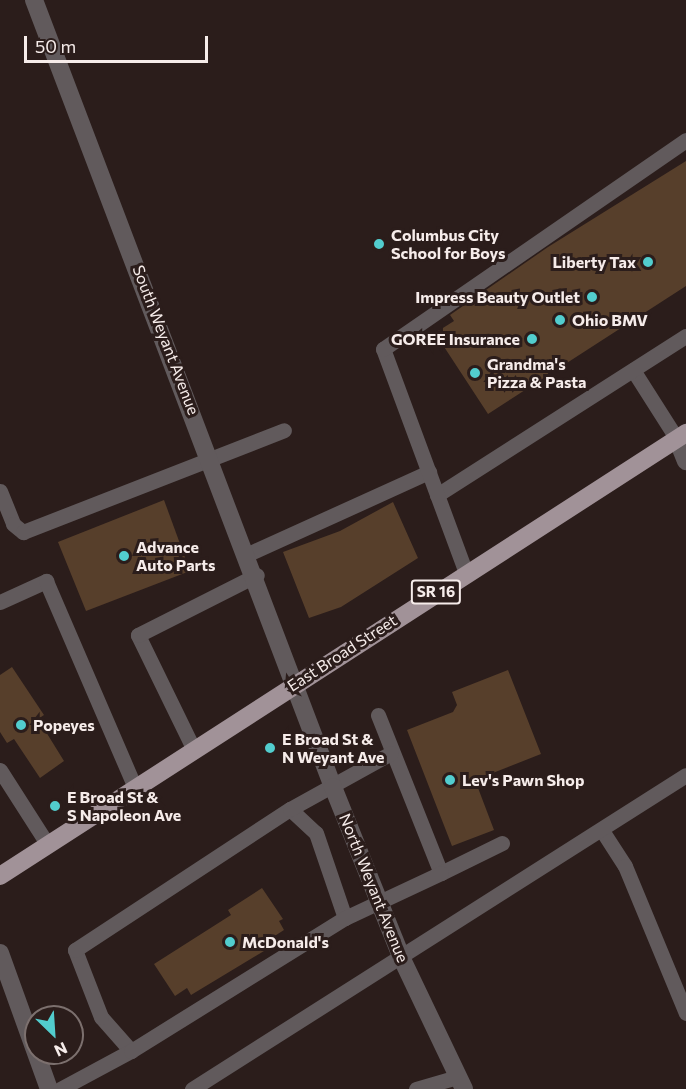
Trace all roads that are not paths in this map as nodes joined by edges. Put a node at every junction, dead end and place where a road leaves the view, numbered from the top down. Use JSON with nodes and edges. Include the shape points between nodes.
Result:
{"nodes":[{"id":1,"x":34,"y":0,"type":"edge"},
{"id":2,"x":686,"y":140,"type":"edge"},
{"id":3,"x":686,"y":336,"type":"edge"},
{"id":4,"x":633,"y":370,"type":"junction"},
{"id":5,"x":284,"y":430,"type":"dead end"},
{"id":6,"x":681,"y":436,"type":"edge"},
{"id":7,"x":212,"y":459,"type":"junction"},
{"id":8,"x":686,"y":461,"type":"edge"},
{"id":9,"x":429,"y":472,"type":"junction"},
{"id":10,"x":0,"y":491,"type":"edge"},
{"id":11,"x":437,"y":495,"type":"junction"},
{"id":12,"x":248,"y":554,"type":"junction"},
{"id":13,"x":466,"y":573,"type":"junction"},
{"id":14,"x":257,"y":576,"type":"junction"},
{"id":15,"x":0,"y":602,"type":"edge"},
{"id":16,"x":297,"y":681,"type":"junction"},
{"id":17,"x":378,"y":715,"type":"dead end"},
{"id":18,"x":194,"y":750,"type":"junction"},
{"id":19,"x":391,"y":753,"type":"junction"},
{"id":20,"x":0,"y":770,"type":"edge"},
{"id":21,"x":686,"y":776,"type":"edge"},
{"id":22,"x":333,"y":787,"type":"junction"},
{"id":23,"x":135,"y":788,"type":"junction"},
{"id":24,"x":290,"y":809,"type":"junction"},
{"id":25,"x":603,"y":832,"type":"junction"},
{"id":26,"x":502,"y":843,"type":"dead end"},
{"id":27,"x":48,"y":845,"type":"junction"},
{"id":28,"x":441,"y":873,"type":"junction"},
{"id":29,"x":0,"y":876,"type":"edge"},
{"id":30,"x":380,"y":903,"type":"junction"},
{"id":31,"x":345,"y":918,"type":"junction"},
{"id":32,"x":0,"y":953,"type":"edge"},
{"id":33,"x":402,"y":959,"type":"junction"},
{"id":34,"x":686,"y":1012,"type":"edge"},
{"id":35,"x":131,"y":1051,"type":"junction"},
{"id":36,"x":460,"y":1083,"type":"edge"},
{"id":37,"x":49,"y":1089,"type":"edge"},
{"id":38,"x":60,"y":1089,"type":"edge"},
{"id":39,"x":192,"y":1089,"type":"edge"},
{"id":40,"x":416,"y":1089,"type":"edge"}],
"edges":[{"from":1,"to":7,"type":"street","name":"South Weyant Avenue"},
{"from":2,"to":9,"type":"lane","via":[[383,349]]},
{"from":3,"to":4,"type":"lane"},
{"from":4,"to":6,"type":"lane"},
{"from":4,"to":11,"type":"lane"},
{"from":5,"to":7,"type":"lane"},
{"from":6,"to":8,"type":"street"},
{"from":6,"to":13,"type":"main road","name":"East Broad Street","number":"SR 16"},
{"from":7,"to":10,"type":"lane","via":[[23,532],[12,524]]},
{"from":7,"to":12,"type":"street","name":"South Weyant Avenue"},
{"from":9,"to":11,"type":"lane"},
{"from":9,"to":12,"type":"lane"},
{"from":11,"to":13,"type":"lane"},
{"from":12,"to":14,"type":"street","name":"South Weyant Avenue"},
{"from":13,"to":16,"type":"main road","name":"East Broad Street","number":"SR 16"},
{"from":14,"to":16,"type":"street","name":"South Weyant Avenue"},
{"from":14,"to":18,"type":"lane","via":[[138,635]]},
{"from":15,"to":23,"type":"lane","via":[[46,581]]},
{"from":16,"to":18,"type":"main road","name":"East Broad Street","number":"SR 16"},
{"from":16,"to":22,"type":"street","name":"North Weyant Avenue"},
{"from":17,"to":19,"type":"lane"},
{"from":18,"to":23,"type":"main road","name":"East Broad Street","number":"SR 16"},
{"from":19,"to":22,"type":"lane"},
{"from":19,"to":28,"type":"lane"},
{"from":20,"to":27,"type":"lane"},
{"from":21,"to":25,"type":"lane"},
{"from":22,"to":24,"type":"lane"},
{"from":22,"to":30,"type":"street","name":"North Weyant Avenue"},
{"from":23,"to":27,"type":"main road","name":"East Broad Street","number":"SR 16"},
{"from":24,"to":31,"type":"lane","via":[[316,833]]},
{"from":24,"to":35,"type":"lane","via":[[75,950],[101,1017]]},
{"from":25,"to":33,"type":"lane"},
{"from":25,"to":34,"type":"lane","via":[[625,866]]},
{"from":26,"to":28,"type":"lane"},
{"from":27,"to":29,"type":"main road","name":"East Broad Street","number":"SR 16"},
{"from":28,"to":30,"type":"lane"},
{"from":30,"to":31,"type":"lane"},
{"from":30,"to":33,"type":"street","name":"North Weyant Avenue"},
{"from":31,"to":35,"type":"lane"},
{"from":32,"to":37,"type":"street"},
{"from":33,"to":36,"type":"street","name":"North Weyant Avenue"},
{"from":33,"to":39,"type":"lane"},
{"from":35,"to":38,"type":"lane"},
{"from":36,"to":40,"type":"lane"}]}
